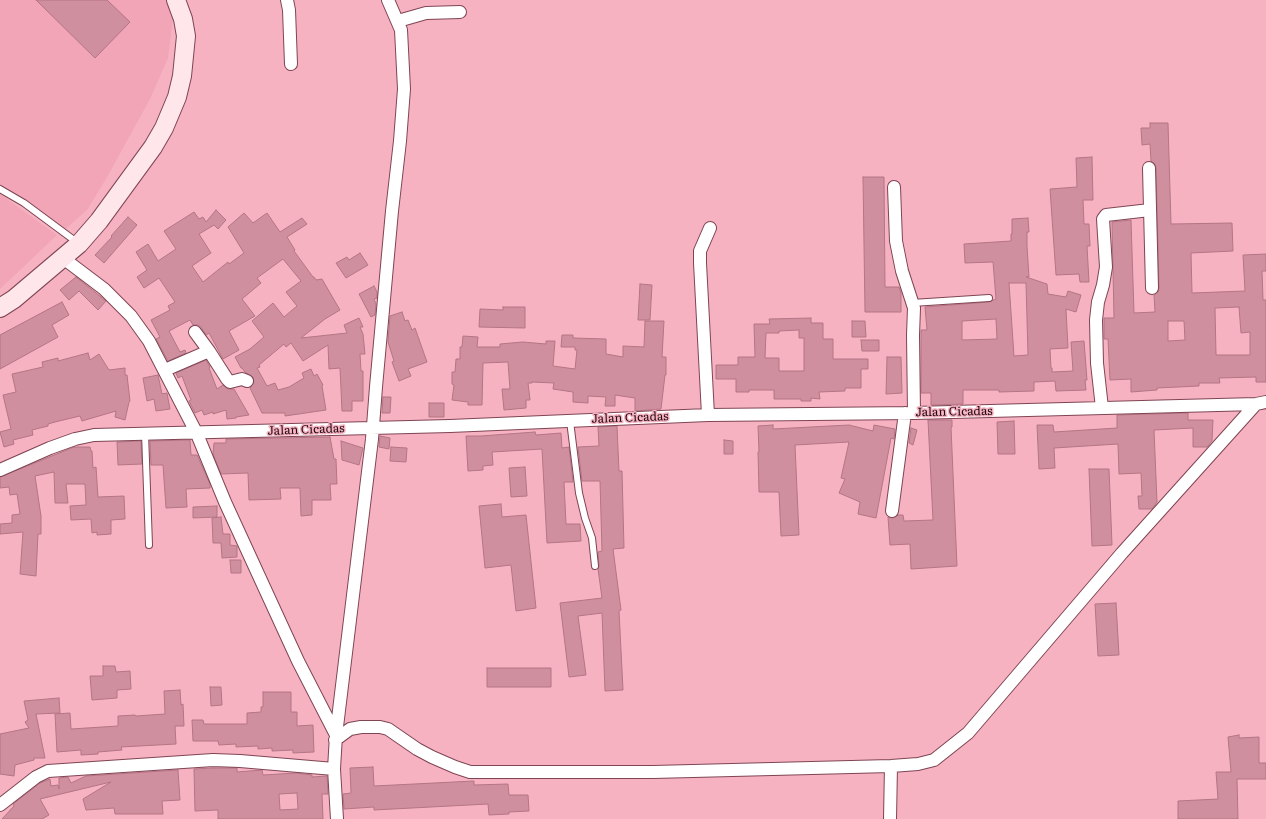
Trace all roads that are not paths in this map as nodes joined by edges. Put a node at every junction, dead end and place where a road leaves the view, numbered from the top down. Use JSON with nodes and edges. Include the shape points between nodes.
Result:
{"nodes":[{"id":1,"x":176,"y":0,"type":"edge"},
{"id":2,"x":287,"y":0,"type":"edge"},
{"id":3,"x":388,"y":0,"type":"edge"},
{"id":4,"x":460,"y":12,"type":"dead end"},
{"id":5,"x":398,"y":21,"type":"junction"},
{"id":6,"x":291,"y":64,"type":"dead end"},
{"id":7,"x":1150,"y":168,"type":"dead end"},
{"id":8,"x":894,"y":186,"type":"dead end"},
{"id":9,"x":0,"y":189,"type":"edge"},
{"id":10,"x":1150,"y":210,"type":"junction"},
{"id":11,"x":710,"y":228,"type":"dead end"},
{"id":12,"x":79,"y":244,"type":"junction"},
{"id":13,"x":63,"y":258,"type":"junction"},
{"id":14,"x":1152,"y":288,"type":"dead end"},
{"id":15,"x":989,"y":298,"type":"dead end"},
{"id":16,"x":912,"y":303,"type":"junction"},
{"id":17,"x":0,"y":308,"type":"edge"},
{"id":18,"x":195,"y":332,"type":"dead end"},
{"id":19,"x":210,"y":351,"type":"junction"},
{"id":20,"x":165,"y":370,"type":"junction"},
{"id":21,"x":247,"y":381,"type":"dead end"},
{"id":22,"x":1261,"y":403,"type":"edge"},
{"id":23,"x":1102,"y":408,"type":"junction"},
{"id":24,"x":909,"y":413,"type":"junction"},
{"id":25,"x":708,"y":415,"type":"junction"},
{"id":26,"x":570,"y":421,"type":"junction"},
{"id":27,"x":373,"y":428,"type":"junction"},
{"id":28,"x":145,"y":433,"type":"junction"},
{"id":29,"x":197,"y":434,"type":"junction"},
{"id":30,"x":0,"y":470,"type":"edge"},
{"id":31,"x":892,"y":511,"type":"dead end"},
{"id":32,"x":149,"y":545,"type":"dead end"},
{"id":33,"x":595,"y":566,"type":"dead end"},
{"id":34,"x":336,"y":738,"type":"junction"},
{"id":35,"x":891,"y":766,"type":"junction"},
{"id":36,"x":334,"y":769,"type":"junction"},
{"id":37,"x":0,"y":805,"type":"edge"},
{"id":38,"x":337,"y":819,"type":"edge"},
{"id":39,"x":890,"y":819,"type":"edge"}],
"edges":[{"from":1,"to":12,"type":"main road","via":[[186,36],[177,97],[164,128],[152,147],[99,221]]},
{"from":2,"to":6,"type":"street"},
{"from":3,"to":5,"type":"street"},
{"from":4,"to":5,"type":"street","via":[[426,13]]},
{"from":5,"to":27,"type":"street","via":[[403,44],[404,89]]},
{"from":7,"to":10,"type":"street"},
{"from":8,"to":16,"type":"street","via":[[896,241]]},
{"from":9,"to":12,"type":"lane","via":[[24,203]]},
{"from":10,"to":14,"type":"street"},
{"from":10,"to":23,"type":"street","via":[[1106,215],[1103,219],[1106,267],[1096,320]]},
{"from":11,"to":25,"type":"street","via":[[700,251]]},
{"from":12,"to":13,"type":"main road"},
{"from":13,"to":17,"type":"main road"},
{"from":13,"to":20,"type":"street","via":[[104,288],[131,316]]},
{"from":15,"to":16,"type":"lane"},
{"from":16,"to":24,"type":"street","via":[[914,308]]},
{"from":18,"to":19,"type":"street"},
{"from":19,"to":20,"type":"street"},
{"from":19,"to":21,"type":"street","via":[[230,382],[242,379]]},
{"from":20,"to":29,"type":"street"},
{"from":22,"to":23,"type":"street","name":"Jalan Cicadas"},
{"from":22,"to":35,"type":"street","via":[[1122,553],[968,734],[934,760]]},
{"from":23,"to":24,"type":"street","name":"Jalan Cicadas"},
{"from":24,"to":25,"type":"street","name":"Jalan Cicadas"},
{"from":24,"to":31,"type":"street"},
{"from":25,"to":26,"type":"street","name":"Jalan Cicadas"},
{"from":26,"to":27,"type":"street","name":"Jalan Cicadas"},
{"from":26,"to":33,"type":"lane","via":[[579,493],[592,538]]},
{"from":27,"to":29,"type":"street","name":"Jalan Cicadas"},
{"from":27,"to":34,"type":"street"},
{"from":28,"to":29,"type":"street","name":"Jalan Cicadas"},
{"from":28,"to":30,"type":"street","name":"Jalan Cicadas","via":[[75,439]]},
{"from":28,"to":32,"type":"lane"},
{"from":29,"to":34,"type":"street","via":[[225,502]]},
{"from":34,"to":35,"type":"street","via":[[361,727],[388,729],[432,757],[470,772],[653,772]]},
{"from":34,"to":36,"type":"street"},
{"from":35,"to":39,"type":"street"},
{"from":36,"to":37,"type":"street","via":[[213,760],[48,771],[36,777]]},
{"from":36,"to":38,"type":"street"}]}
